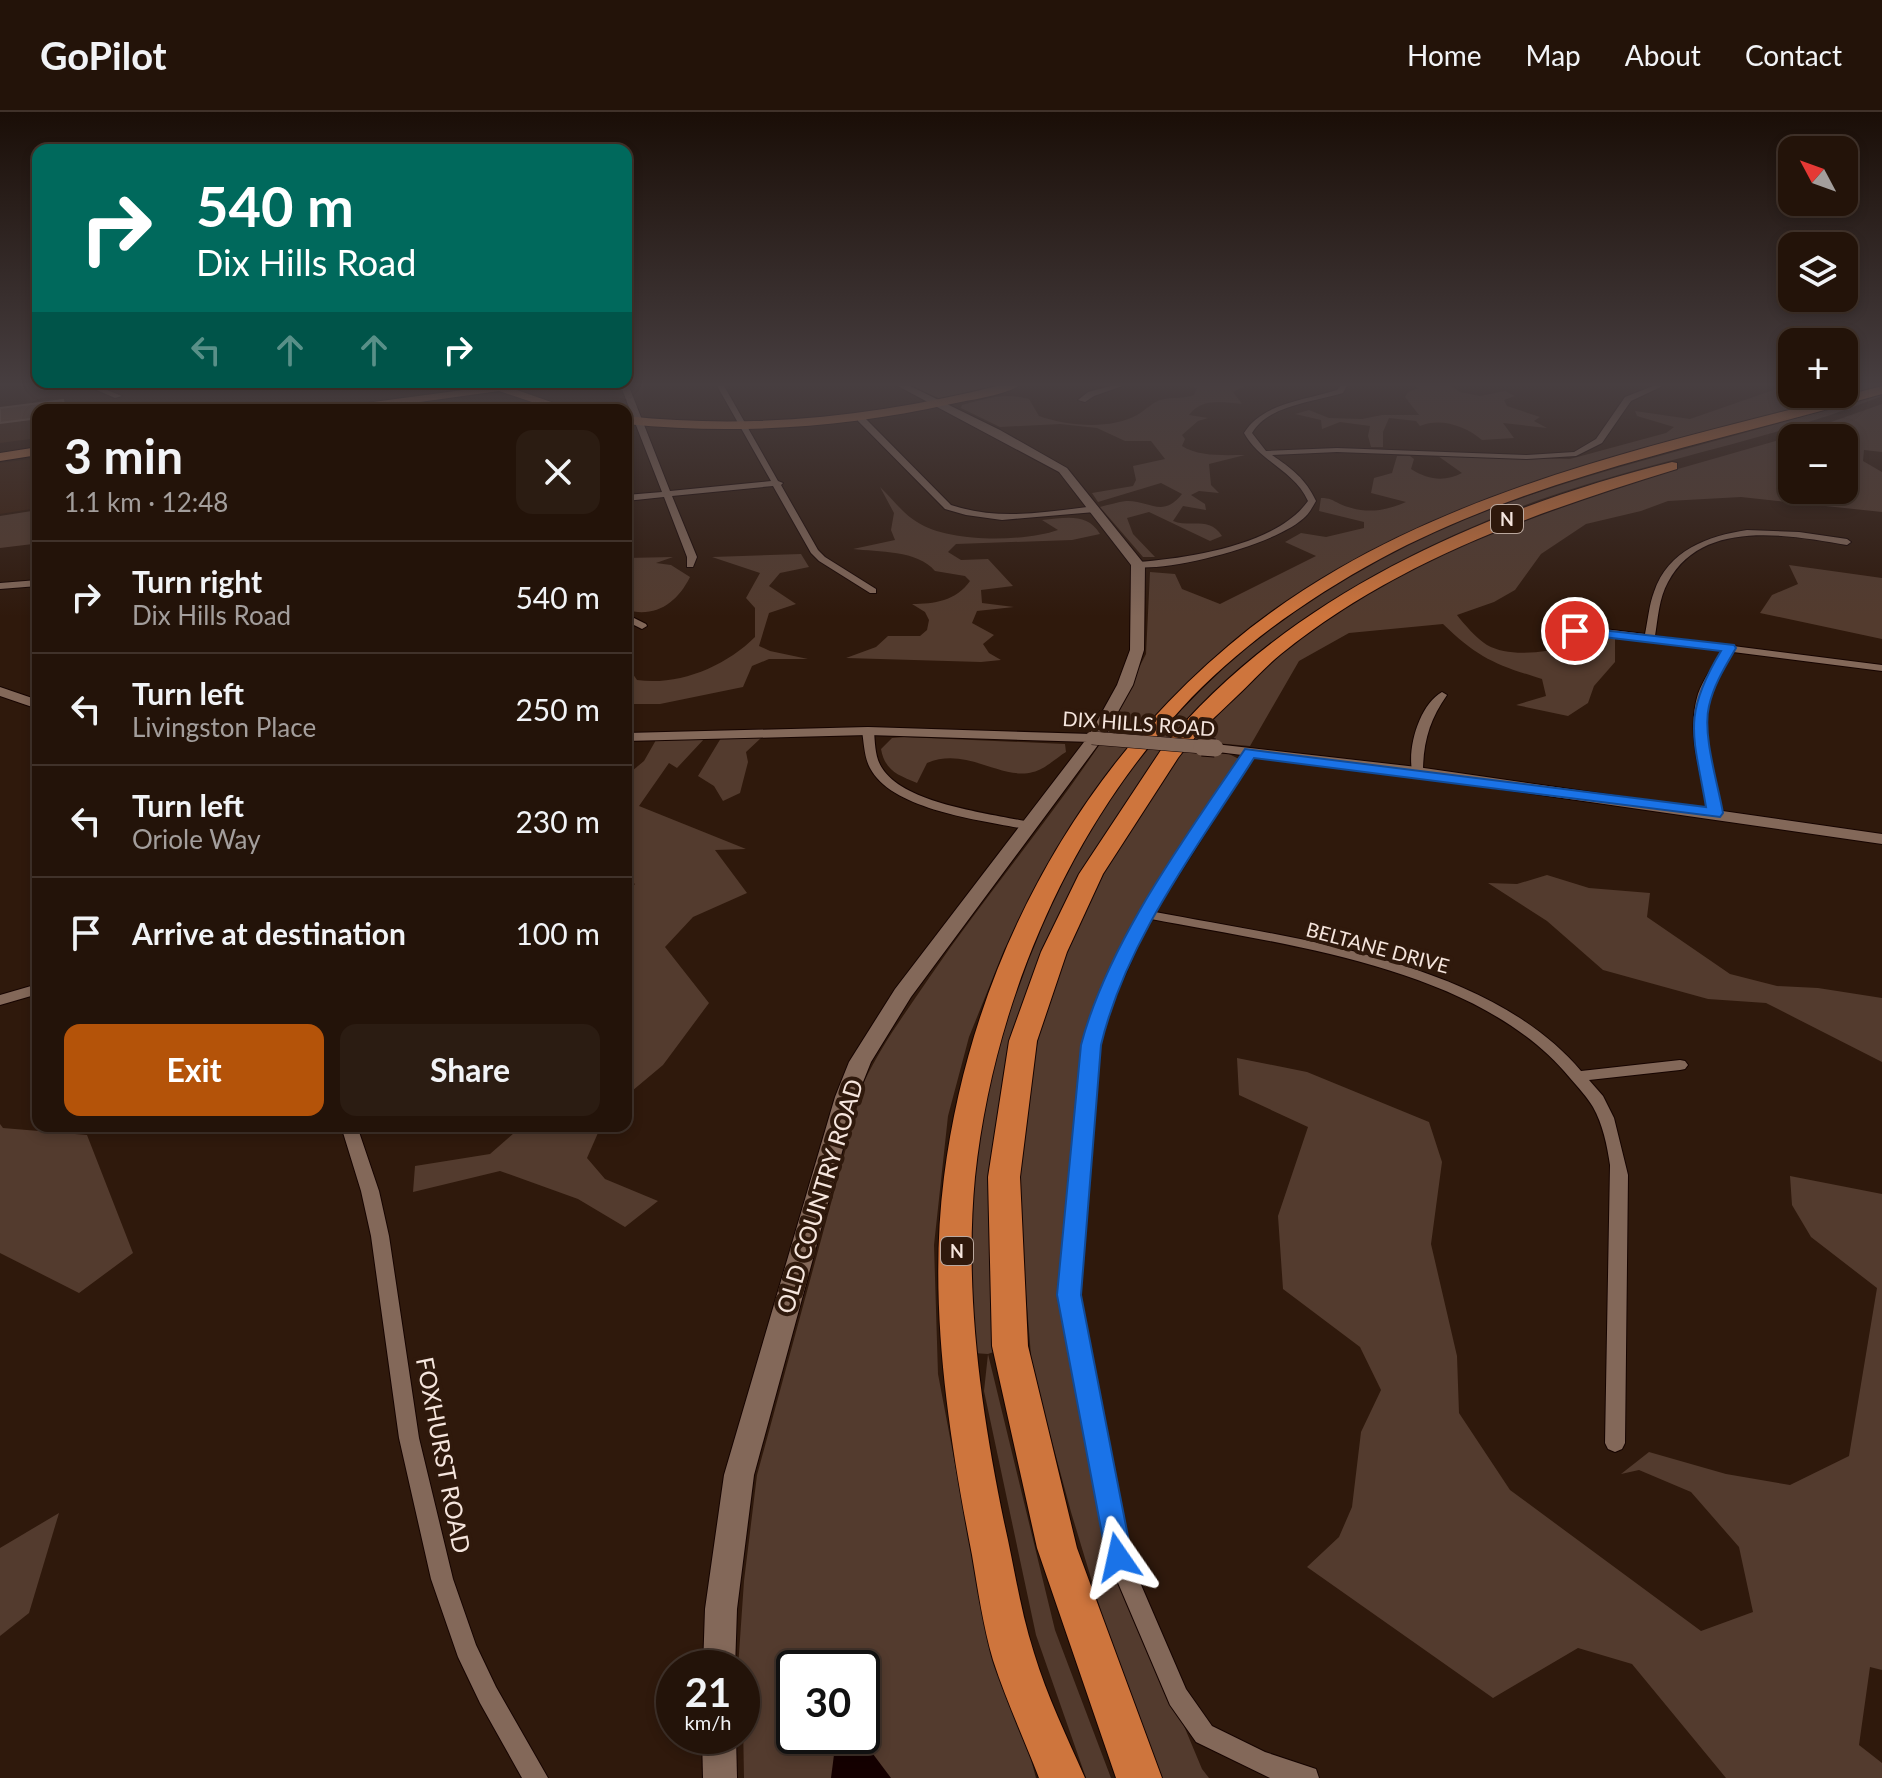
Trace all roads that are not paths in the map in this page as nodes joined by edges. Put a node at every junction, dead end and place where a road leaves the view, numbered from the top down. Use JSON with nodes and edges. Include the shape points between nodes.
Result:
{"nodes":[{"id":1,"x":652,"y":462,"type":"edge"},
{"id":2,"x":765,"y":462,"type":"edge"},
{"id":3,"x":903,"y":462,"type":"edge"},
{"id":4,"x":1048,"y":462,"type":"edge"},
{"id":5,"x":1279,"y":462,"type":"edge"},
{"id":6,"x":1621,"y":462,"type":"edge"},
{"id":7,"x":1688,"y":462,"type":"edge"},
{"id":8,"x":779,"y":483,"type":"junction"},
{"id":9,"x":667,"y":494,"type":"junction"},
{"id":10,"x":632,"y":497,"type":"edge"},
{"id":11,"x":1095,"y":509,"type":"junction"},
{"id":12,"x":1847,"y":542,"type":"dead end"},
{"id":13,"x":690,"y":565,"type":"dead end"},
{"id":14,"x":1138,"y":565,"type":"junction"},
{"id":15,"x":32,"y":583,"type":"edge"},
{"id":16,"x":0,"y":586,"type":"edge"},
{"id":17,"x":873,"y":591,"type":"dead end"},
{"id":18,"x":632,"y":620,"type":"edge"},
{"id":19,"x":642,"y":626,"type":"dead end"},
{"id":20,"x":1554,"y":630,"type":"dead end"},
{"id":21,"x":1650,"y":637,"type":"junction"},
{"id":22,"x":1730,"y":648,"type":"junction"},
{"id":23,"x":1882,"y":668,"type":"edge"},
{"id":24,"x":0,"y":691,"type":"edge"},
{"id":25,"x":1442,"y":695,"type":"dead end"},
{"id":26,"x":32,"y":703,"type":"edge"},
{"id":27,"x":868,"y":731,"type":"junction"},
{"id":28,"x":632,"y":737,"type":"edge"},
{"id":29,"x":1250,"y":753,"type":"junction"},
{"id":30,"x":1417,"y":772,"type":"junction"},
{"id":31,"x":1715,"y":813,"type":"junction"},
{"id":32,"x":1030,"y":826,"type":"junction"},
{"id":33,"x":1882,"y":839,"type":"edge"},
{"id":34,"x":1147,"y":914,"type":"junction"},
{"id":35,"x":32,"y":991,"type":"edge"},
{"id":36,"x":0,"y":1000,"type":"edge"},
{"id":37,"x":1680,"y":1065,"type":"dead end"},
{"id":38,"x":1580,"y":1076,"type":"junction"},
{"id":39,"x":351,"y":1132,"type":"edge"},
{"id":40,"x":1615,"y":1443,"type":"dead end"},
{"id":41,"x":720,"y":1650,"type":"edge"},
{"id":42,"x":719,"y":1754,"type":"edge"},
{"id":43,"x":536,"y":1778,"type":"edge"},
{"id":44,"x":720,"y":1778,"type":"edge"},
{"id":45,"x":1062,"y":1778,"type":"edge"},
{"id":46,"x":1139,"y":1778,"type":"edge"},
{"id":47,"x":1307,"y":1778,"type":"edge"}],
"edges":[{"from":1,"to":9,"type":"street"},
{"from":2,"to":8,"type":"street"},
{"from":3,"to":11,"type":"street","via":[[948,507],[962,513],[994,518]]},
{"from":4,"to":11,"type":"main road","via":[[1063,470]]},
{"from":5,"to":14,"type":"street","via":[[1304,481],[1312,501],[1303,516],[1257,539]]},
{"from":6,"to":45,"type":"highway","number":"N","via":[[1511,495],[1416,534],[1284,611],[1174,704],[1101,797],[1020,949],[975,1079],[959,1183],[956,1311],[971,1459],[1014,1659]]},
{"from":7,"to":46,"type":"highway","number":"N","via":[[1547,504],[1435,550],[1377,580],[1274,650],[1169,755],[1091,874],[1054,952],[1023,1041],[1004,1177],[1010,1346],[1057,1548]]},
{"from":8,"to":9,"type":"street"},
{"from":8,"to":17,"type":"street","via":[[814,551]]},
{"from":9,"to":10,"type":"street"},
{"from":9,"to":13,"type":"street","via":[[692,557]]},
{"from":11,"to":14,"type":"main road"},
{"from":12,"to":21,"type":"street","via":[[1759,532],[1697,547],[1673,564],[1663,580]]},
{"from":14,"to":32,"type":"main road","name":"OLD COUNTRY ROAD","via":[[1137,650],[1125,685],[1094,739]]},
{"from":15,"to":16,"type":"street"},
{"from":18,"to":19,"type":"street"},
{"from":20,"to":21,"type":"street"},
{"from":21,"to":22,"type":"street"},
{"from":22,"to":23,"type":"street"},
{"from":22,"to":31,"type":"street","via":[[1704,694],[1700,715]]},
{"from":24,"to":26,"type":"street"},
{"from":25,"to":30,"type":"street","via":[[1421,725]]},
{"from":27,"to":28,"type":"street","name":"DIX HILLS ROAD"},
{"from":27,"to":29,"type":"street","name":"DIX HILLS ROAD","bridge":true,"via":[[1048,736]]},
{"from":27,"to":32,"type":"street","via":[[872,761],[895,787],[938,805]]},
{"from":29,"to":30,"type":"street","name":"DIX HILLS ROAD"},
{"from":29,"to":34,"type":"street"},
{"from":30,"to":31,"type":"street","name":"DIX HILLS ROAD"},
{"from":31,"to":33,"type":"street","name":"DIX HILLS ROAD"},
{"from":32,"to":41,"type":"main road","name":"OLD COUNTRY ROAD","via":[[902,994],[860,1062],[846,1097],[739,1475]]},
{"from":34,"to":38,"type":"street","name":"BELTANE DRIVE","via":[[1362,960],[1455,988],[1536,1036]]},
{"from":34,"to":47,"type":"street","via":[[1101,1005],[1091,1045],[1069,1295],[1118,1557],[1183,1706],[1204,1734],[1225,1747]]},
{"from":35,"to":36,"type":"street"},
{"from":37,"to":38,"type":"street"},
{"from":38,"to":40,"type":"street","name":"BELTANE DRIVE","via":[[1599,1102],[1614,1139],[1620,1175]]},
{"from":39,"to":43,"type":"street","name":"FOXHURST ROAD","via":[[380,1236],[409,1438],[442,1579],[466,1649]]},
{"from":42,"to":44,"type":"main road"}]}
